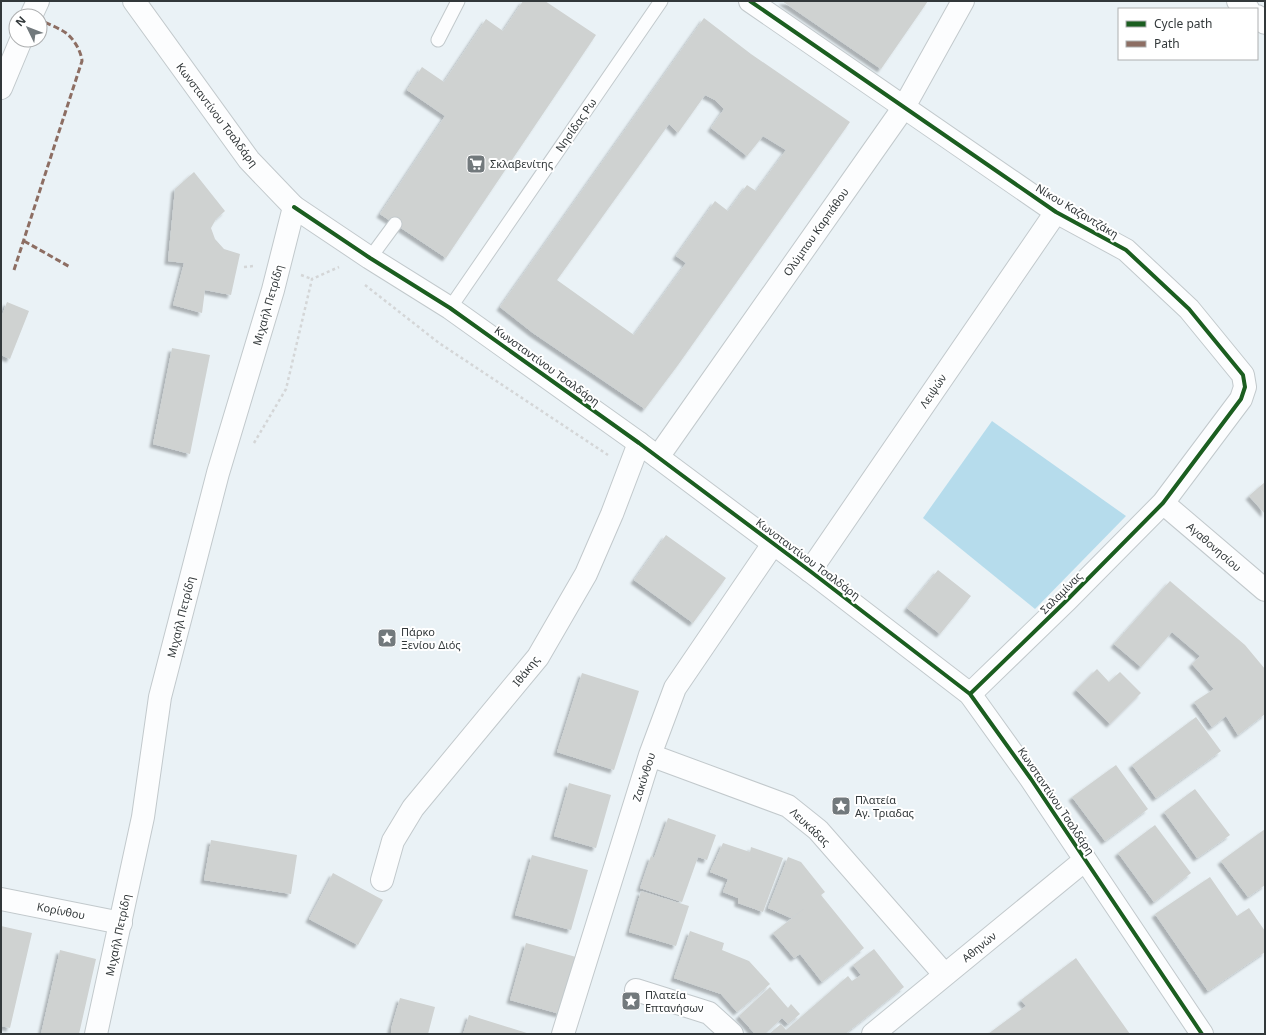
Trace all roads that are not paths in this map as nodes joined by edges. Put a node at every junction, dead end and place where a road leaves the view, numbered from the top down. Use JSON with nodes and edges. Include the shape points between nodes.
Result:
{"nodes":[{"id":1,"x":134,"y":1,"type":"edge"},
{"id":2,"x":458,"y":1,"type":"edge"},
{"id":3,"x":661,"y":1,"type":"edge"},
{"id":4,"x":750,"y":1,"type":"edge"},
{"id":5,"x":963,"y":1,"type":"edge"},
{"id":6,"x":1238,"y":1,"type":"edge"},
{"id":7,"x":1247,"y":8,"type":"edge"},
{"id":8,"x":438,"y":40,"type":"dead end"},
{"id":9,"x":18,"y":48,"type":"edge"},
{"id":10,"x":1,"y":88,"type":"edge"},
{"id":11,"x":904,"y":107,"type":"junction"},
{"id":12,"x":294,"y":207,"type":"junction"},
{"id":13,"x":1056,"y":212,"type":"junction"},
{"id":14,"x":395,"y":224,"type":"dead end"},
{"id":15,"x":370,"y":258,"type":"junction"},
{"id":16,"x":450,"y":308,"type":"junction"},
{"id":17,"x":639,"y":443,"type":"junction"},
{"id":18,"x":658,"y":457,"type":"junction"},
{"id":19,"x":1163,"y":503,"type":"junction"},
{"id":20,"x":773,"y":544,"type":"junction"},
{"id":21,"x":810,"y":571,"type":"junction"},
{"id":22,"x":1265,"y":590,"type":"edge"},
{"id":23,"x":970,"y":694,"type":"junction"},
{"id":24,"x":650,"y":755,"type":"junction"},
{"id":25,"x":1085,"y":860,"type":"junction"},
{"id":26,"x":382,"y":880,"type":"dead end"},
{"id":27,"x":1,"y":899,"type":"edge"},
{"id":28,"x":121,"y":922,"type":"junction"},
{"id":29,"x":945,"y":975,"type":"junction"},
{"id":30,"x":636,"y":990,"type":"dead end"},
{"id":31,"x":96,"y":1034,"type":"edge"},
{"id":32,"x":563,"y":1034,"type":"edge"},
{"id":33,"x":732,"y":1034,"type":"edge"},
{"id":34,"x":873,"y":1034,"type":"edge"},
{"id":35,"x":1202,"y":1034,"type":"edge"}],
"edges":[{"from":1,"to":12,"type":"street","name":"Κωνσταντίνου Τσαλδάρη","via":[[249,160]]},
{"from":2,"to":8,"type":"lane"},
{"from":3,"to":16,"type":"lane","name":"Νησίδας Ρω"},
{"from":4,"to":11,"type":"street","name":"Νίκου Καζαντζάκη"},
{"from":5,"to":11,"type":"street","name":"Ολύμπου Καρπάθου"},
{"from":6,"to":7,"type":"street"},
{"from":9,"to":10,"type":"street"},
{"from":11,"to":13,"type":"street","name":"Νίκου Καζαντζάκη"},
{"from":11,"to":18,"type":"street","name":"Ολύμπου Καρπάθου"},
{"from":12,"to":15,"type":"street","name":"Κωνσταντίνου Τσαλδάρη"},
{"from":12,"to":28,"type":"street","name":"Μιχαήλ Πετρίδη","via":[[273,290],[218,473],[160,697],[143,817]]},
{"from":13,"to":19,"type":"street","name":"Νίκου Καζαντζάκη","via":[[1126,250],[1189,309],[1242,375],[1245,387],[1241,399]]},
{"from":13,"to":21,"type":"street","name":"Λειψών"},
{"from":14,"to":15,"type":"lane"},
{"from":15,"to":16,"type":"street","name":"Κωνσταντίνου Τσαλδάρη"},
{"from":16,"to":17,"type":"street","name":"Κωνσταντίνου Τσαλδάρη"},
{"from":17,"to":18,"type":"street","name":"Κωνσταντίνου Τσαλδάρη"},
{"from":17,"to":26,"type":"street","name":"Ιθάκης","via":[[586,574],[538,657],[413,808],[393,841]]},
{"from":18,"to":20,"type":"street","name":"Κωνσταντίνου Τσαλδάρη"},
{"from":19,"to":22,"type":"street","name":"Αγαθονησίου"},
{"from":19,"to":23,"type":"street","name":"Σαλαμίνας"},
{"from":20,"to":21,"type":"street","name":"Κωνσταντίνου Τσαλδάρη"},
{"from":20,"to":24,"type":"street","name":"Ζακύνθου","via":[[675,688]]},
{"from":21,"to":23,"type":"street","name":"Κωνσταντίνου Τσαλδάρη"},
{"from":23,"to":25,"type":"street","name":"Κωνσταντίνου Τσαλδάρη"},
{"from":24,"to":29,"type":"street","name":"Λευκάδας","via":[[788,806],[818,830]]},
{"from":24,"to":32,"type":"street","name":"Ζακύνθου"},
{"from":25,"to":29,"type":"street","name":"Αθηνών"},
{"from":25,"to":35,"type":"street","name":"Κωνσταντίνου Τσαλδάρη"},
{"from":27,"to":28,"type":"street","name":"Κορίνθου"},
{"from":28,"to":31,"type":"street","name":"Μιχαήλ Πετρίδη"},
{"from":29,"to":34,"type":"street","name":"Αθηνών"},
{"from":30,"to":33,"type":"street","via":[[709,1013]]}]}
